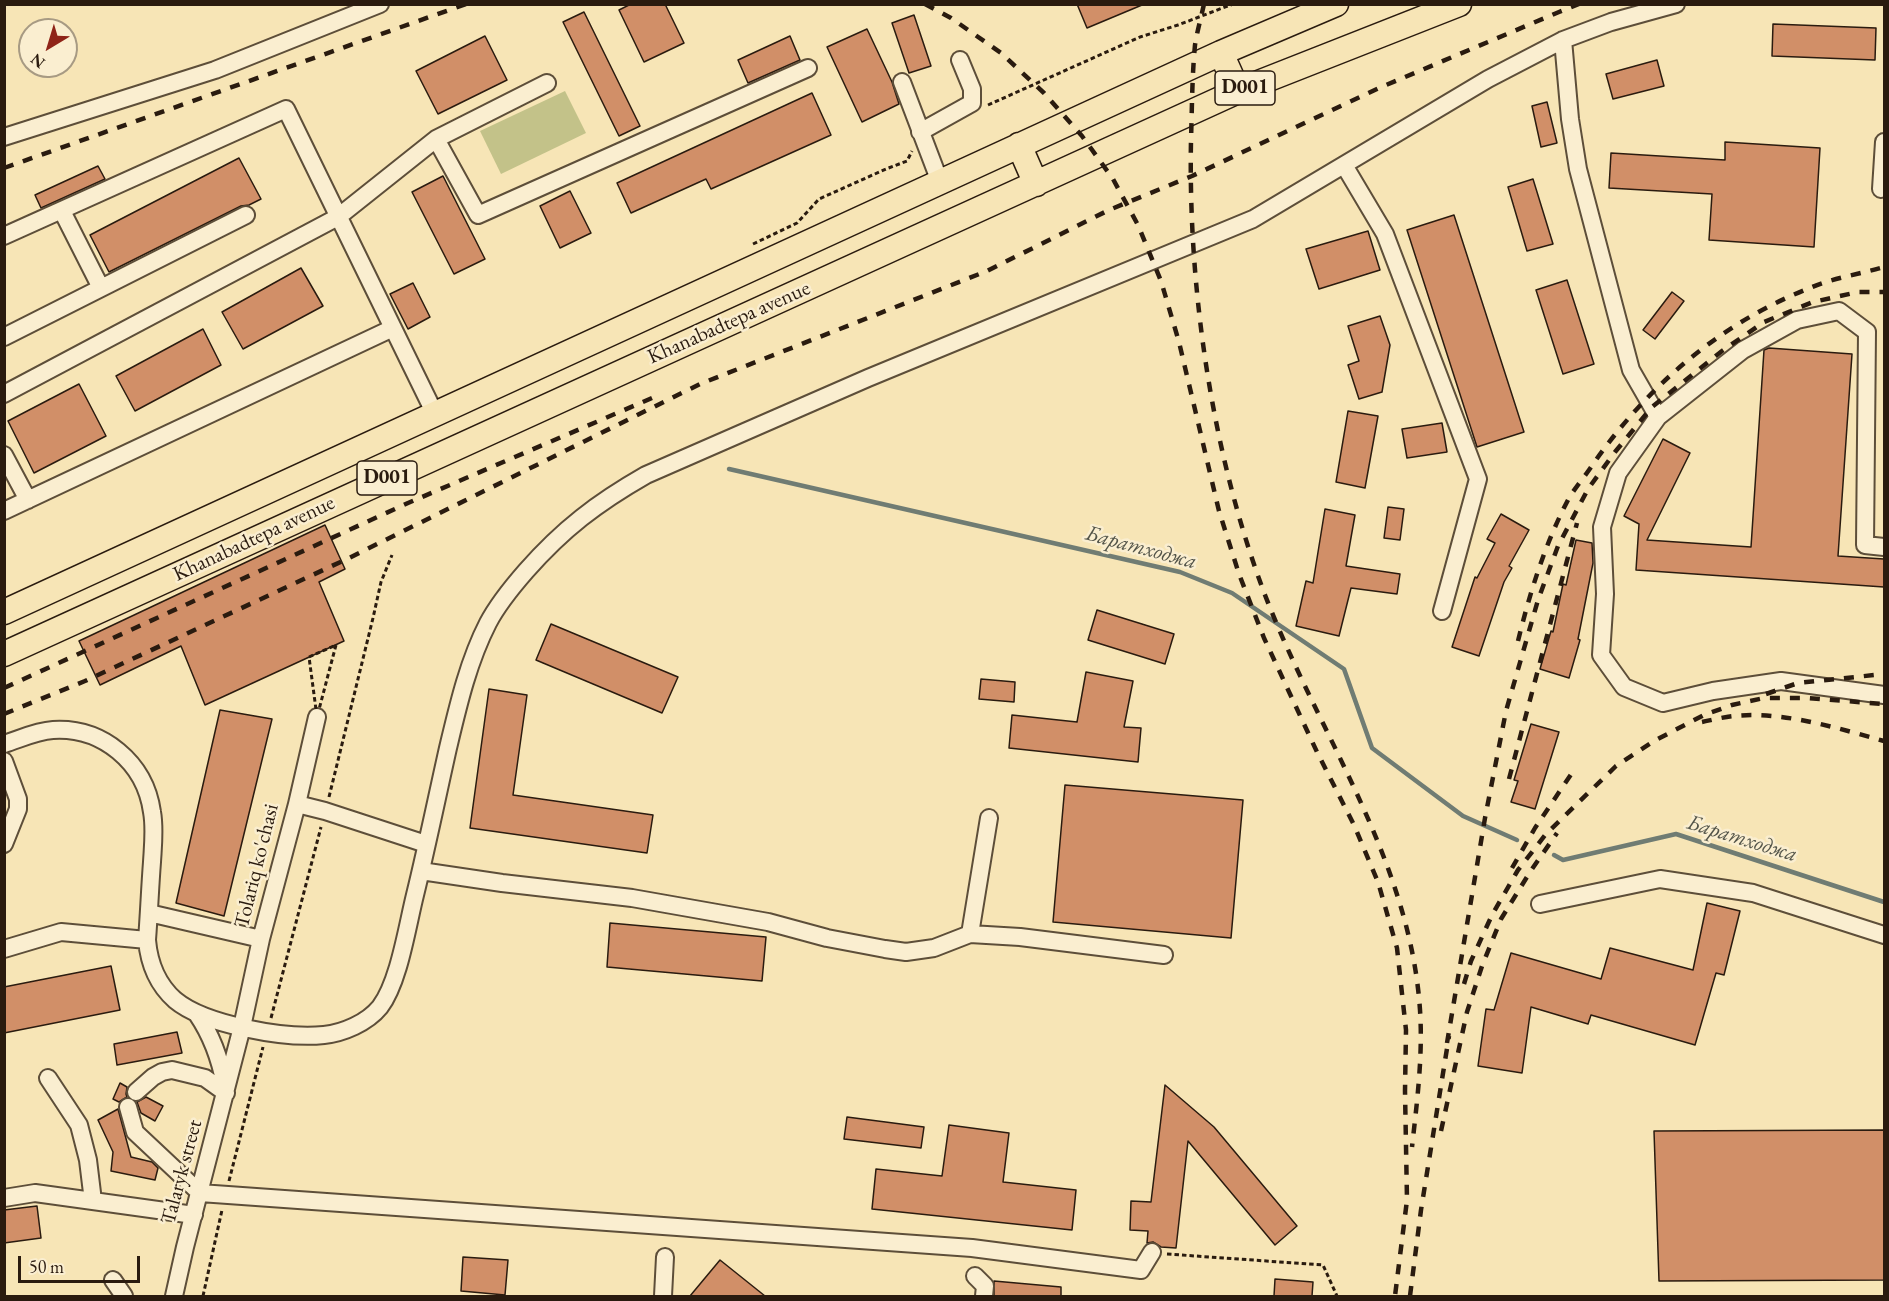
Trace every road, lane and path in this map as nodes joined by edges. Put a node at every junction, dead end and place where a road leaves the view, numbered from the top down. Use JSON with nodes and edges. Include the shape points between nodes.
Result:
{"nodes":[{"id":1,"x":380,"y":4,"type":"edge"},
{"id":2,"x":1233,"y":4,"type":"edge"},
{"id":3,"x":1336,"y":4,"type":"edge"},
{"id":4,"x":1460,"y":4,"type":"edge"},
{"id":5,"x":1676,"y":4,"type":"edge"},
{"id":6,"x":1563,"y":40,"type":"junction"},
{"id":7,"x":1221,"y":52,"type":"junction"},
{"id":8,"x":960,"y":60,"type":"dead end"},
{"id":9,"x":808,"y":68,"type":"dead end"},
{"id":10,"x":902,"y":82,"type":"dead end"},
{"id":11,"x":547,"y":83,"type":"dead end"},
{"id":12,"x":1238,"y":91,"type":"junction"},
{"id":13,"x":980,"y":109,"type":"dead end"},
{"id":14,"x":4,"y":137,"type":"edge"},
{"id":15,"x":918,"y":137,"type":"junction"},
{"id":16,"x":436,"y":139,"type":"junction"},
{"id":17,"x":1884,"y":142,"type":"edge"},
{"id":18,"x":1019,"y":145,"type":"junction"},
{"id":19,"x":1344,"y":165,"type":"junction"},
{"id":20,"x":939,"y":182,"type":"junction"},
{"id":21,"x":1036,"y":184,"type":"junction"},
{"id":22,"x":1881,"y":189,"type":"dead end"},
{"id":23,"x":62,"y":211,"type":"junction"},
{"id":24,"x":246,"y":215,"type":"dead end"},
{"id":25,"x":338,"y":217,"type":"junction"},
{"id":26,"x":4,"y":236,"type":"edge"},
{"id":27,"x":745,"y":248,"type":"dead end"},
{"id":28,"x":101,"y":288,"type":"junction"},
{"id":29,"x":393,"y":328,"type":"junction"},
{"id":30,"x":4,"y":337,"type":"edge"},
{"id":31,"x":6,"y":390,"type":"edge"},
{"id":32,"x":435,"y":414,"type":"junction"},
{"id":33,"x":1658,"y":417,"type":"junction"},
{"id":34,"x":4,"y":455,"type":"edge"},
{"id":35,"x":28,"y":500,"type":"junction"},
{"id":36,"x":4,"y":511,"type":"edge"},
{"id":37,"x":1884,"y":547,"type":"edge"},
{"id":38,"x":392,"y":555,"type":"dead end"},
{"id":39,"x":1442,"y":611,"type":"dead end"},
{"id":40,"x":4,"y":612,"type":"edge"},
{"id":41,"x":4,"y":654,"type":"edge"},
{"id":42,"x":1884,"y":695,"type":"edge"},
{"id":43,"x":317,"y":717,"type":"junction"},
{"id":44,"x":4,"y":744,"type":"edge"},
{"id":45,"x":4,"y":760,"type":"edge"},
{"id":46,"x":297,"y":804,"type":"junction"},
{"id":47,"x":326,"y":811,"type":"junction"},
{"id":48,"x":988,"y":818,"type":"dead end"},
{"id":49,"x":4,"y":844,"type":"edge"},
{"id":50,"x":426,"y":844,"type":"junction"},
{"id":51,"x":421,"y":871,"type":"junction"},
{"id":52,"x":1540,"y":904,"type":"dead end"},
{"id":53,"x":149,"y":913,"type":"junction"},
{"id":54,"x":970,"y":934,"type":"junction"},
{"id":55,"x":1884,"y":935,"type":"edge"},
{"id":56,"x":261,"y":939,"type":"junction"},
{"id":57,"x":147,"y":940,"type":"junction"},
{"id":58,"x":4,"y":949,"type":"edge"},
{"id":59,"x":1164,"y":955,"type":"dead end"},
{"id":60,"x":197,"y":1014,"type":"junction"},
{"id":61,"x":242,"y":1027,"type":"junction"},
{"id":62,"x":267,"y":1032,"type":"junction"},
{"id":63,"x":48,"y":1078,"type":"dead end"},
{"id":64,"x":226,"y":1093,"type":"junction"},
{"id":65,"x":200,"y":1193,"type":"junction"},
{"id":66,"x":226,"y":1195,"type":"junction"},
{"id":67,"x":4,"y":1198,"type":"edge"},
{"id":68,"x":93,"y":1201,"type":"junction"},
{"id":69,"x":194,"y":1215,"type":"junction"},
{"id":70,"x":1152,"y":1252,"type":"joint"},
{"id":71,"x":665,"y":1257,"type":"dead end"},
{"id":72,"x":975,"y":1276,"type":"dead end"},
{"id":73,"x":113,"y":1280,"type":"dead end"},
{"id":74,"x":124,"y":1296,"type":"edge"},
{"id":75,"x":174,"y":1296,"type":"edge"},
{"id":76,"x":203,"y":1296,"type":"edge"},
{"id":77,"x":663,"y":1296,"type":"edge"},
{"id":78,"x":984,"y":1296,"type":"edge"},
{"id":79,"x":1336,"y":1296,"type":"edge"}],
"edges":[{"from":1,"to":14,"type":"street","via":[[215,70]]},
{"from":2,"to":13,"type":"path","via":[[1140,37]]},
{"from":3,"to":7,"type":"highway","name":"Khanabadtepa avenue","number":"D001"},
{"from":4,"to":12,"type":"highway","name":"Khanabadtepa avenue","number":"D001"},
{"from":5,"to":6,"type":"street"},
{"from":6,"to":19,"type":"street","via":[[1488,79]]},
{"from":6,"to":33,"type":"street","via":[[1569,120],[1578,170],[1630,370]]},
{"from":7,"to":12,"type":"highway"},
{"from":7,"to":18,"type":"highway","name":"Khanabadtepa avenue","number":"D001"},
{"from":8,"to":15,"type":"street","via":[[972,89],[972,103]]},
{"from":9,"to":16,"type":"street","via":[[478,215]]},
{"from":10,"to":15,"type":"street"},
{"from":11,"to":16,"type":"street"},
{"from":12,"to":21,"type":"highway","name":"Khanabadtepa avenue","number":"D001"},
{"from":15,"to":20,"type":"street"},
{"from":15,"to":27,"type":"path","via":[[907,161],[819,199],[797,223]]},
{"from":16,"to":25,"type":"street"},
{"from":17,"to":22,"type":"street"},
{"from":18,"to":20,"type":"highway","name":"Khanabadtepa avenue","number":"D001"},
{"from":18,"to":21,"type":"highway"},
{"from":19,"to":39,"type":"street","via":[[1385,234],[1478,479]]},
{"from":19,"to":50,"type":"street","via":[[1253,219],[868,378],[646,475],[588,512],[536,560],[504,597],[488,624],[460,697]]},
{"from":20,"to":32,"type":"highway","name":"Khanabadtepa avenue","number":"D001"},
{"from":21,"to":41,"type":"highway","name":"Khanabadtepa avenue","number":"D001"},
{"from":23,"to":25,"type":"street","via":[[286,109]]},
{"from":23,"to":26,"type":"street"},
{"from":23,"to":28,"type":"street"},
{"from":24,"to":28,"type":"street"},
{"from":25,"to":29,"type":"street"},
{"from":25,"to":31,"type":"street"},
{"from":28,"to":30,"type":"street"},
{"from":29,"to":32,"type":"street"},
{"from":29,"to":35,"type":"street"},
{"from":32,"to":40,"type":"highway","name":"Khanabadtepa avenue","number":"D001"},
{"from":33,"to":37,"type":"street","via":[[1743,350],[1797,320],[1839,311],[1867,332],[1865,545]]},
{"from":33,"to":42,"type":"street","via":[[1618,473],[1602,527],[1605,594],[1601,655],[1624,687],[1663,703],[1781,681]]},
{"from":34,"to":35,"type":"street"},
{"from":35,"to":36,"type":"street"},
{"from":38,"to":47,"type":"path","via":[[381,582]]},
{"from":43,"to":43,"type":"path","via":[[330,665],[336,645],[309,657]]},
{"from":43,"to":46,"type":"street","name":"Tolariq ko'chasi"},
{"from":44,"to":53,"type":"street","via":[[51,730],[75,731],[98,737],[135,767],[153,815]]},
{"from":45,"to":49,"type":"street","via":[[18,799],[18,810]]},
{"from":46,"to":47,"type":"street"},
{"from":46,"to":56,"type":"street","name":"Tolariq ko'chasi"},
{"from":47,"to":50,"type":"street"},
{"from":47,"to":62,"type":"path"},
{"from":48,"to":54,"type":"street"},
{"from":50,"to":51,"type":"street"},
{"from":51,"to":54,"type":"street","via":[[632,898],[768,922],[885,950],[934,948]]},
{"from":51,"to":62,"type":"street","via":[[394,978],[377,1010],[364,1021],[330,1034]]},
{"from":52,"to":55,"type":"street","via":[[1660,879],[1753,893]]},
{"from":53,"to":56,"type":"street"},
{"from":53,"to":57,"type":"street"},
{"from":54,"to":59,"type":"street"},
{"from":56,"to":61,"type":"street","name":"Tolariq ko'chasi"},
{"from":57,"to":58,"type":"street","via":[[61,932]]},
{"from":57,"to":60,"type":"street","via":[[151,963],[161,985]]},
{"from":60,"to":61,"type":"street"},
{"from":60,"to":64,"type":"street","name":"Talaryk street","via":[[215,1045]]},
{"from":61,"to":62,"type":"street"},
{"from":61,"to":64,"type":"street","name":"Talaryk street"},
{"from":62,"to":66,"type":"path"},
{"from":63,"to":68,"type":"street","via":[[79,1125]]},
{"from":64,"to":65,"type":"street","name":"Talaryk street"},
{"from":64,"to":65,"type":"street","via":[[205,1078],[172,1070],[153,1077],[132,1099],[135,1132]]},
{"from":65,"to":66,"type":"street"},
{"from":65,"to":69,"type":"street","name":"Talaryk street"},
{"from":66,"to":70,"type":"street","via":[[972,1248],[1141,1270]]},
{"from":66,"to":76,"type":"path"},
{"from":67,"to":68,"type":"street","via":[[35,1193]]},
{"from":68,"to":69,"type":"street"},
{"from":69,"to":75,"type":"street","name":"Talaryk street"},
{"from":70,"to":79,"type":"path","via":[[1323,1265]]},
{"from":71,"to":77,"type":"street"},
{"from":72,"to":78,"type":"street","via":[[985,1286]]},
{"from":73,"to":74,"type":"street"}]}
